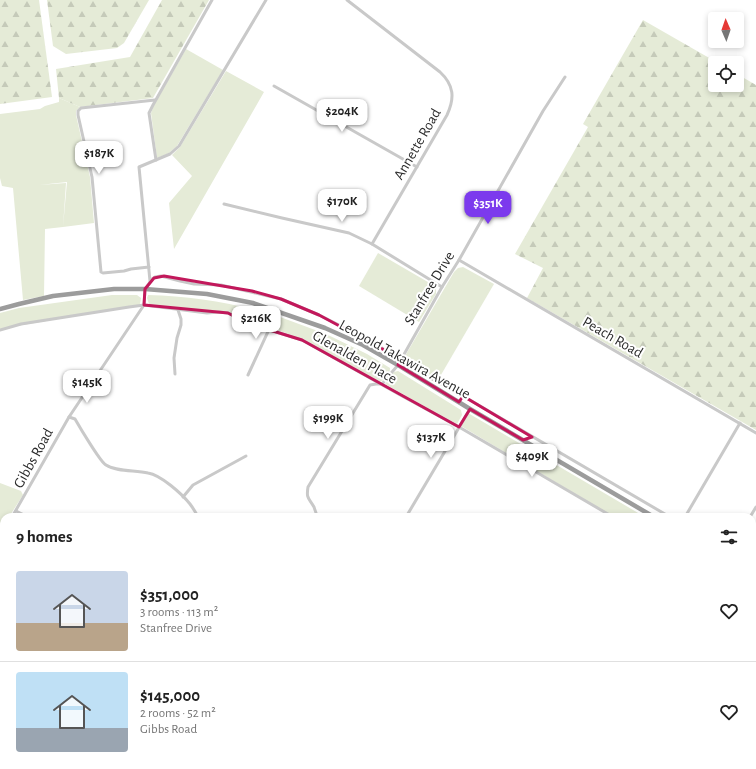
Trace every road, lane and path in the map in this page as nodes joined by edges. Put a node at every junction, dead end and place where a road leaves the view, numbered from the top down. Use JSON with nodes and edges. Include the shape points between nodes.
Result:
{"nodes":[{"id":1,"x":212,"y":0,"type":"edge"},
{"id":2,"x":266,"y":0,"type":"edge"},
{"id":3,"x":346,"y":0,"type":"edge"},
{"id":4,"x":565,"y":77,"type":"dead end"},
{"id":5,"x":274,"y":86,"type":"dead end"},
{"id":6,"x":155,"y":100,"type":"junction"},
{"id":7,"x":156,"y":160,"type":"junction"},
{"id":8,"x":416,"y":167,"type":"junction"},
{"id":9,"x":224,"y":204,"type":"dead end"},
{"id":10,"x":372,"y":244,"type":"junction"},
{"id":11,"x":459,"y":260,"type":"junction"},
{"id":12,"x":149,"y":267,"type":"junction"},
{"id":13,"x":150,"y":281,"type":"junction"},
{"id":14,"x":442,"y":287,"type":"junction"},
{"id":15,"x":146,"y":289,"type":"junction"},
{"id":16,"x":144,"y":305,"type":"junction"},
{"id":17,"x":0,"y":309,"type":"edge"},
{"id":18,"x":178,"y":310,"type":"junction"},
{"id":19,"x":277,"y":312,"type":"junction"},
{"id":20,"x":269,"y":329,"type":"junction"},
{"id":21,"x":0,"y":330,"type":"edge"},
{"id":22,"x":401,"y":358,"type":"junction"},
{"id":23,"x":398,"y":365,"type":"junction"},
{"id":24,"x":175,"y":374,"type":"dead end"},
{"id":25,"x":248,"y":374,"type":"dead end"},
{"id":26,"x":382,"y":384,"type":"junction"},
{"id":27,"x":451,"y":389,"type":"junction"},
{"id":28,"x":447,"y":395,"type":"junction"},
{"id":29,"x":463,"y":396,"type":"junction"},
{"id":30,"x":459,"y":402,"type":"junction"},
{"id":31,"x":470,"y":409,"type":"junction"},
{"id":32,"x":69,"y":417,"type":"junction"},
{"id":33,"x":740,"y":423,"type":"junction"},
{"id":34,"x":459,"y":427,"type":"junction"},
{"id":35,"x":756,"y":433,"type":"edge"},
{"id":36,"x":532,"y":437,"type":"junction"},
{"id":37,"x":523,"y":440,"type":"junction"},
{"id":38,"x":246,"y":456,"type":"dead end"},
{"id":39,"x":183,"y":497,"type":"junction"},
{"id":40,"x":16,"y":511,"type":"joint"},
{"id":41,"x":20,"y":513,"type":"edge"},
{"id":42,"x":196,"y":513,"type":"edge"},
{"id":43,"x":316,"y":513,"type":"edge"},
{"id":44,"x":408,"y":513,"type":"edge"},
{"id":45,"x":605,"y":513,"type":"edge"},
{"id":46,"x":647,"y":513,"type":"edge"},
{"id":47,"x":663,"y":513,"type":"edge"},
{"id":48,"x":687,"y":513,"type":"edge"}],
"edges":[{"from":1,"to":6,"type":"street"},
{"from":2,"to":7,"type":"street","via":[[179,146],[170,154]]},
{"from":3,"to":8,"type":"street","name":"Annette Road","via":[[440,72],[450,84],[450,108]]},
{"from":4,"to":11,"type":"street","name":"Stanfree Drive"},
{"from":5,"to":8,"type":"street"},
{"from":6,"to":7,"type":"street","via":[[149,113]]},
{"from":6,"to":12,"type":"street","via":[[81,108],[78,111],[92,176],[101,272]]},
{"from":7,"to":12,"type":"street","via":[[139,166]]},
{"from":8,"to":10,"type":"street","name":"Annette Road"},
{"from":9,"to":10,"type":"street","via":[[344,231]]},
{"from":10,"to":14,"type":"street"},
{"from":11,"to":14,"type":"street","name":"Stanfree Drive"},
{"from":11,"to":33,"type":"street","name":"Peach Road"},
{"from":12,"to":13,"type":"street"},
{"from":13,"to":15,"type":"street","name":"Gibbs Road"},
{"from":13,"to":22,"type":"street","via":[[161,276],[194,284],[221,285],[281,299],[319,315]]},
{"from":14,"to":22,"type":"street","name":"Stanfree Drive"},
{"from":15,"to":16,"type":"street","name":"Gibbs Road"},
{"from":15,"to":17,"type":"highway","name":"Leopold Takawira Avenue","via":[[77,293]]},
{"from":15,"to":19,"type":"highway","name":"Leopold Takawira Avenue","via":[[230,298]]},
{"from":16,"to":18,"type":"street","name":"Glenalden Place"},
{"from":16,"to":21,"type":"street","name":"Glenalden Place","via":[[21,324]]},
{"from":16,"to":32,"type":"street","name":"Gibbs Road"},
{"from":18,"to":20,"type":"street","name":"Glenalden Place","via":[[228,313],[247,323]]},
{"from":18,"to":24,"type":"street","via":[[181,325],[174,358]]},
{"from":19,"to":20,"type":"street"},
{"from":19,"to":23,"type":"highway","name":"Leopold Takawira Avenue","via":[[325,328],[363,345]]},
{"from":20,"to":25,"type":"street"},
{"from":20,"to":26,"type":"street","name":"Glenalden Place","via":[[302,340]]},
{"from":22,"to":23,"type":"street","name":"Stanfree Drive"},
{"from":22,"to":27,"type":"street","via":[[423,374]]},
{"from":23,"to":26,"type":"street","name":"Stanfree Drive"},
{"from":23,"to":28,"type":"highway","name":"Leopold Takawira Avenue"},
{"from":26,"to":34,"type":"street","name":"Glenalden Place"},
{"from":26,"to":43,"type":"street","via":[[370,385],[308,487],[308,500]]},
{"from":27,"to":28,"type":"street"},
{"from":27,"to":29,"type":"street"},
{"from":28,"to":30,"type":"highway","name":"Leopold Takawira Avenue"},
{"from":29,"to":30,"type":"street"},
{"from":29,"to":36,"type":"street"},
{"from":30,"to":31,"type":"highway","name":"Leopold Takawira Avenue"},
{"from":31,"to":34,"type":"street"},
{"from":31,"to":37,"type":"highway","name":"Leopold Takawira Avenue"},
{"from":32,"to":39,"type":"street","via":[[75,419],[104,465],[114,469],[156,475]]},
{"from":32,"to":40,"type":"street","name":"Gibbs Road"},
{"from":33,"to":35,"type":"street","name":"Peach Road"},
{"from":33,"to":48,"type":"street"},
{"from":34,"to":44,"type":"street"},
{"from":34,"to":45,"type":"street","name":"Glenalden Place"},
{"from":36,"to":37,"type":"street"},
{"from":36,"to":47,"type":"street"},
{"from":37,"to":46,"type":"highway","name":"Leopold Takawira Avenue"},
{"from":38,"to":39,"type":"street","via":[[193,485]]},
{"from":39,"to":42,"type":"street"},
{"from":40,"to":41,"type":"street"}]}
